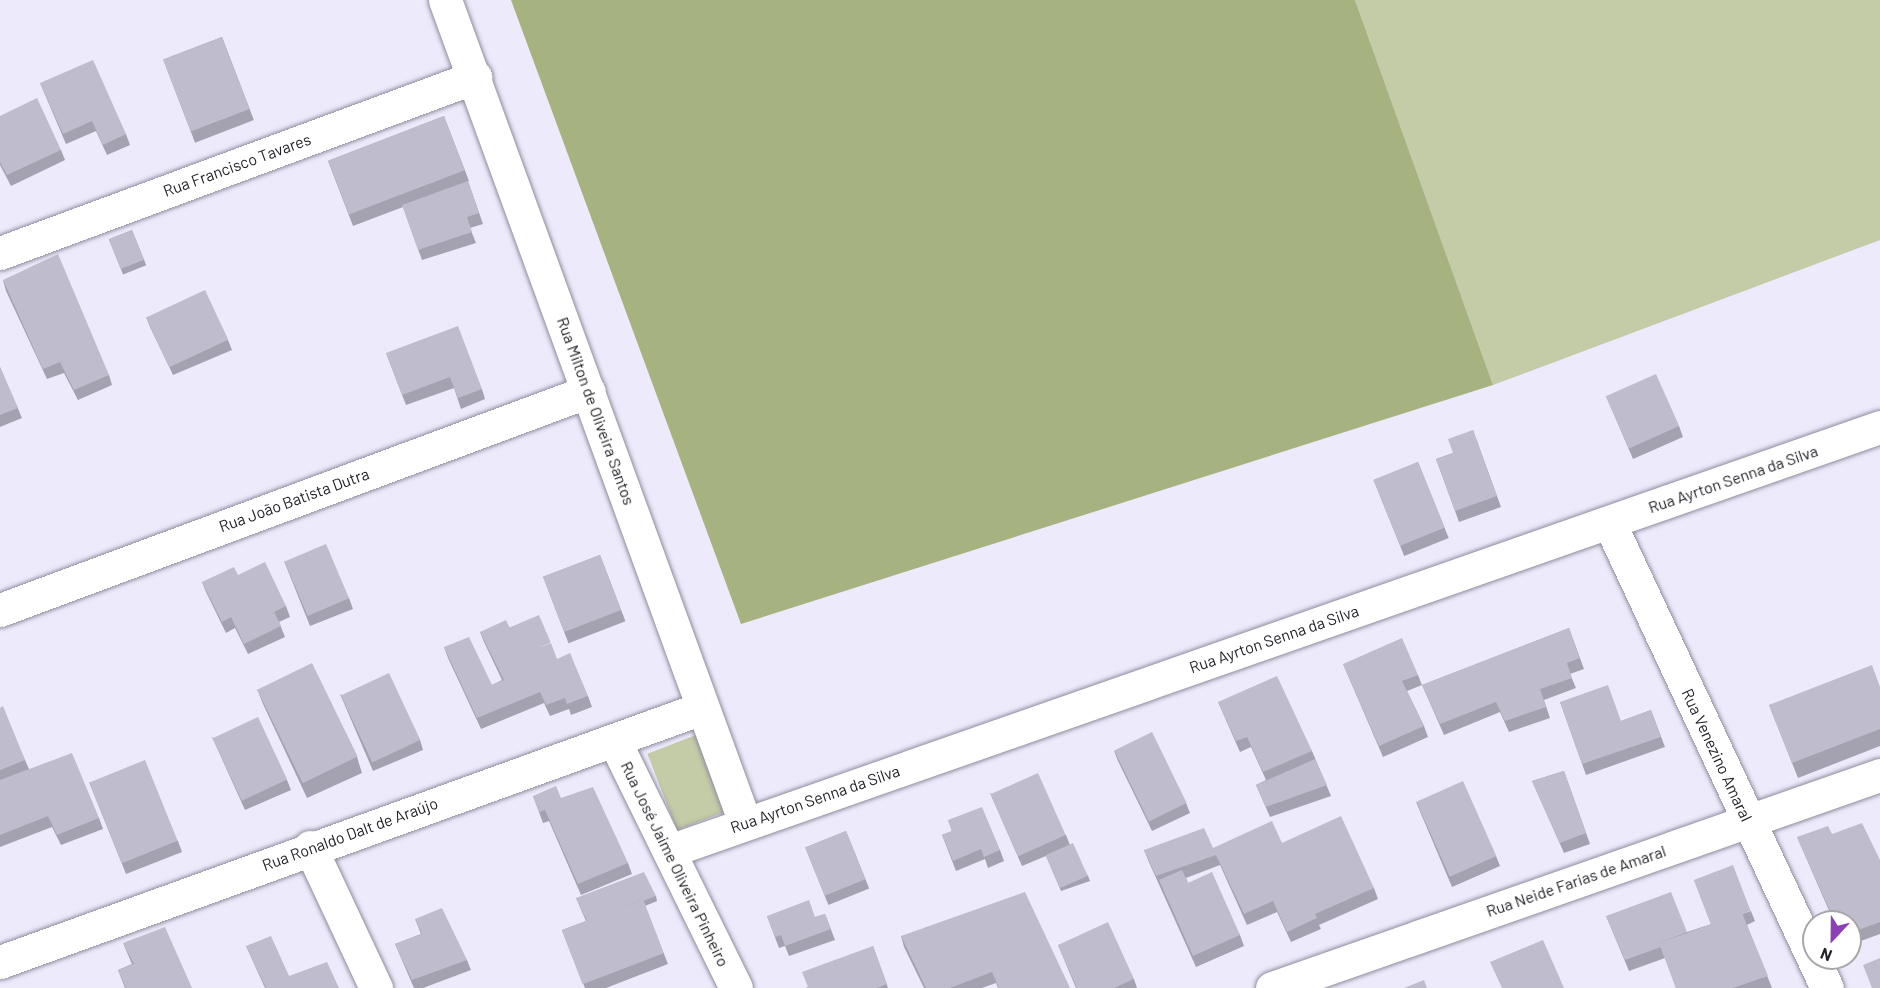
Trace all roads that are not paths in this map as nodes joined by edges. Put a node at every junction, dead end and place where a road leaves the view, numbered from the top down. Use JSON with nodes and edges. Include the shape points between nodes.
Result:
{"nodes":[{"id":1,"x":445,"y":0,"type":"edge"},
{"id":2,"x":474,"y":77,"type":"junction"},
{"id":3,"x":0,"y":253,"type":"edge"},
{"id":4,"x":589,"y":391,"type":"junction"},
{"id":5,"x":1880,"y":427,"type":"edge"},
{"id":6,"x":1609,"y":522,"type":"junction"},
{"id":7,"x":0,"y":610,"type":"edge"},
{"id":8,"x":702,"y":708,"type":"junction"},
{"id":9,"x":614,"y":740,"type":"junction"},
{"id":10,"x":1880,"y":775,"type":"edge"},
{"id":11,"x":1748,"y":821,"type":"junction"},
{"id":12,"x":745,"y":823,"type":"junction"},
{"id":13,"x":310,"y":848,"type":"junction"},
{"id":14,"x":669,"y":851,"type":"junction"},
{"id":15,"x":0,"y":962,"type":"edge"},
{"id":16,"x":376,"y":988,"type":"edge"},
{"id":17,"x":736,"y":988,"type":"edge"},
{"id":18,"x":1272,"y":988,"type":"edge"},
{"id":19,"x":1827,"y":988,"type":"edge"}],
"edges":[{"from":1,"to":2,"type":"street","name":"Rua Milton de Oliveira Santos"},
{"from":2,"to":3,"type":"street","name":"Rua Francisco Tavares"},
{"from":2,"to":4,"type":"street","name":"Rua Milton de Oliveira Santos"},
{"from":4,"to":7,"type":"street","name":"Rua João Batista Dutra"},
{"from":4,"to":8,"type":"street","name":"Rua Milton de Oliveira Santos"},
{"from":5,"to":6,"type":"street","name":"Rua Ayrton Senna da Silva"},
{"from":6,"to":11,"type":"street","name":"Rua Venezino Amaral"},
{"from":6,"to":12,"type":"street","name":"Rua Ayrton Senna da Silva"},
{"from":8,"to":9,"type":"street","name":"Rua Ronaldo Dalt de Araújo"},
{"from":8,"to":12,"type":"street","name":"Rua Milton de Oliveira Santos"},
{"from":9,"to":13,"type":"street","name":"Rua Ronaldo Dalt de Araújo"},
{"from":9,"to":14,"type":"street","name":"Rua José Jaime Oliveira Pinheiro"},
{"from":10,"to":11,"type":"street","name":"Rua Neide Farias de Amaral"},
{"from":11,"to":18,"type":"street","name":"Rua Neide Farias de Amaral"},
{"from":11,"to":19,"type":"street","name":"Rua Venezino Amaral"},
{"from":12,"to":14,"type":"street","name":"Rua Ayrton Senna da Silva"},
{"from":13,"to":15,"type":"street","name":"Rua Ronaldo Dalt de Araújo"},
{"from":13,"to":16,"type":"street"},
{"from":14,"to":17,"type":"street","name":"Rua José Jaime Oliveira Pinheiro"}]}
